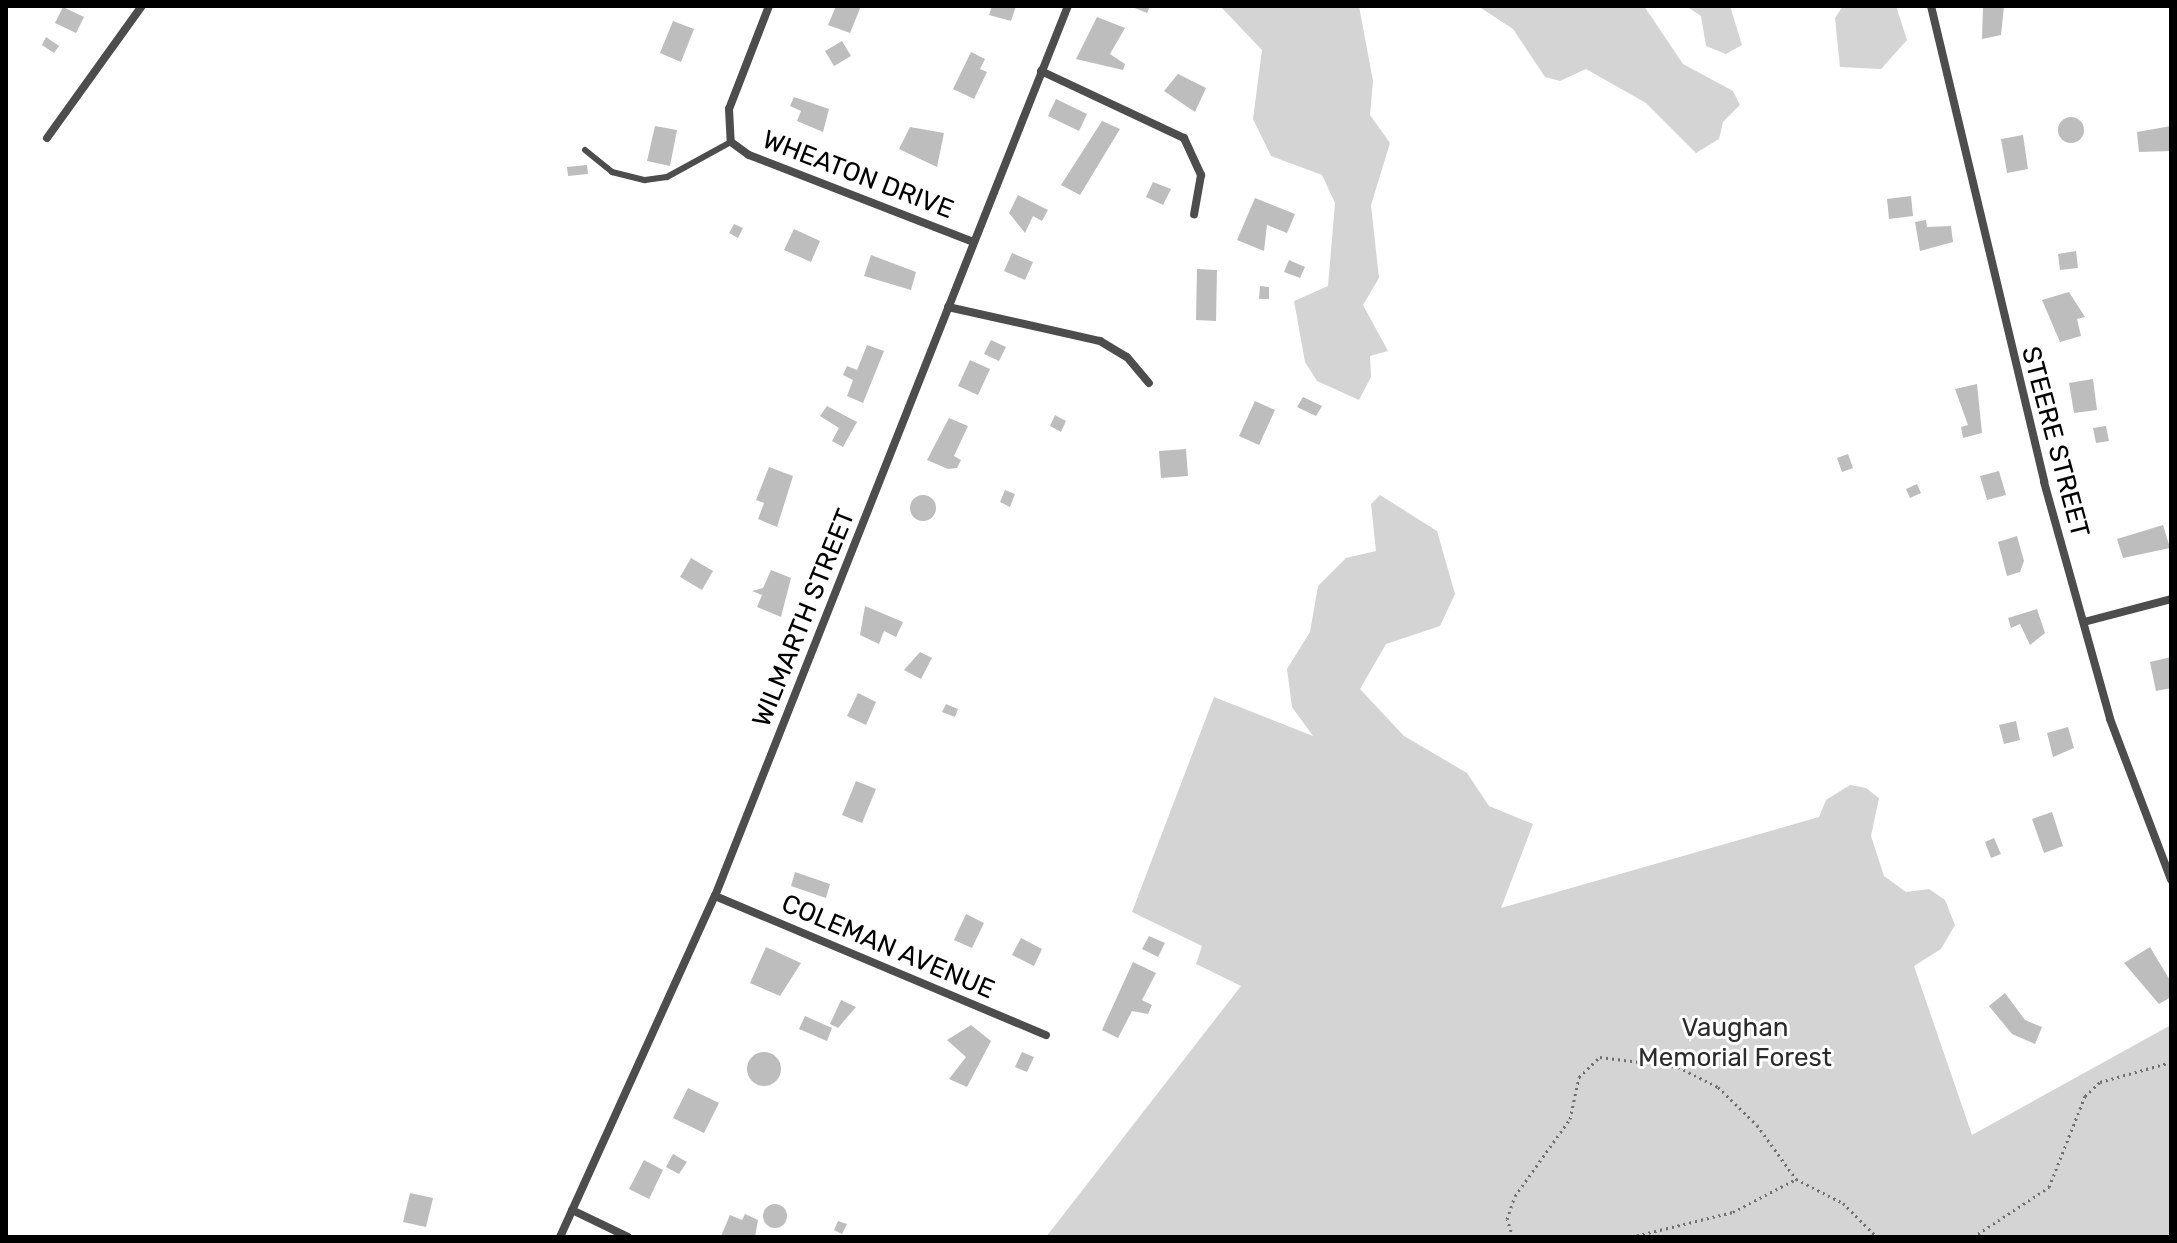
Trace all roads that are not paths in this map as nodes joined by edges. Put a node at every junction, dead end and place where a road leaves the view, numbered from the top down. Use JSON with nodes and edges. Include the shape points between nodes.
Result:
{"nodes":[{"id":1,"x":142,"y":6,"type":"edge"},
{"id":2,"x":769,"y":6,"type":"edge"},
{"id":3,"x":1068,"y":6,"type":"edge"},
{"id":4,"x":1931,"y":6,"type":"edge"},
{"id":5,"x":1041,"y":71,"type":"junction"},
{"id":6,"x":47,"y":138,"type":"dead end"},
{"id":7,"x":731,"y":142,"type":"junction"},
{"id":8,"x":585,"y":150,"type":"dead end"},
{"id":9,"x":1194,"y":214,"type":"dead end"},
{"id":10,"x":973,"y":242,"type":"junction"},
{"id":11,"x":948,"y":307,"type":"junction"},
{"id":12,"x":1149,"y":383,"type":"dead end"},
{"id":13,"x":2171,"y":599,"type":"edge"},
{"id":14,"x":2084,"y":622,"type":"junction"},
{"id":15,"x":2171,"y":880,"type":"edge"},
{"id":16,"x":715,"y":896,"type":"junction"},
{"id":17,"x":1046,"y":1035,"type":"dead end"},
{"id":18,"x":572,"y":1210,"type":"junction"},
{"id":19,"x":560,"y":1237,"type":"edge"},
{"id":20,"x":628,"y":1237,"type":"edge"}],
"edges":[{"from":1,"to":6,"type":"street"},
{"from":2,"to":7,"type":"street","name":"WHEATON DRIVE","via":[[729,109]]},
{"from":3,"to":5,"type":"street","name":"WILMARTH STREET"},
{"from":4,"to":14,"type":"street","name":"STEERE STREET","via":[[1997,304]]},
{"from":5,"to":9,"type":"street","via":[[1184,138],[1201,175]]},
{"from":5,"to":10,"type":"street","name":"WILMARTH STREET"},
{"from":7,"to":8,"type":"lane","via":[[667,177],[645,180],[612,172]]},
{"from":7,"to":10,"type":"street","name":"WHEATON DRIVE","via":[[749,155]]},
{"from":10,"to":11,"type":"street","name":"WILMARTH STREET"},
{"from":11,"to":12,"type":"street","via":[[1100,341],[1127,357]]},
{"from":11,"to":16,"type":"street","name":"WILMARTH STREET"},
{"from":13,"to":14,"type":"street"},
{"from":14,"to":15,"type":"street","name":"STEERE STREET","via":[[2139,805]]},
{"from":16,"to":17,"type":"street","name":"COLEMAN AVENUE"},
{"from":16,"to":18,"type":"street","name":"WILMARTH STREET"},
{"from":18,"to":19,"type":"street","name":"WILMARTH STREET"},
{"from":18,"to":20,"type":"street"}]}
